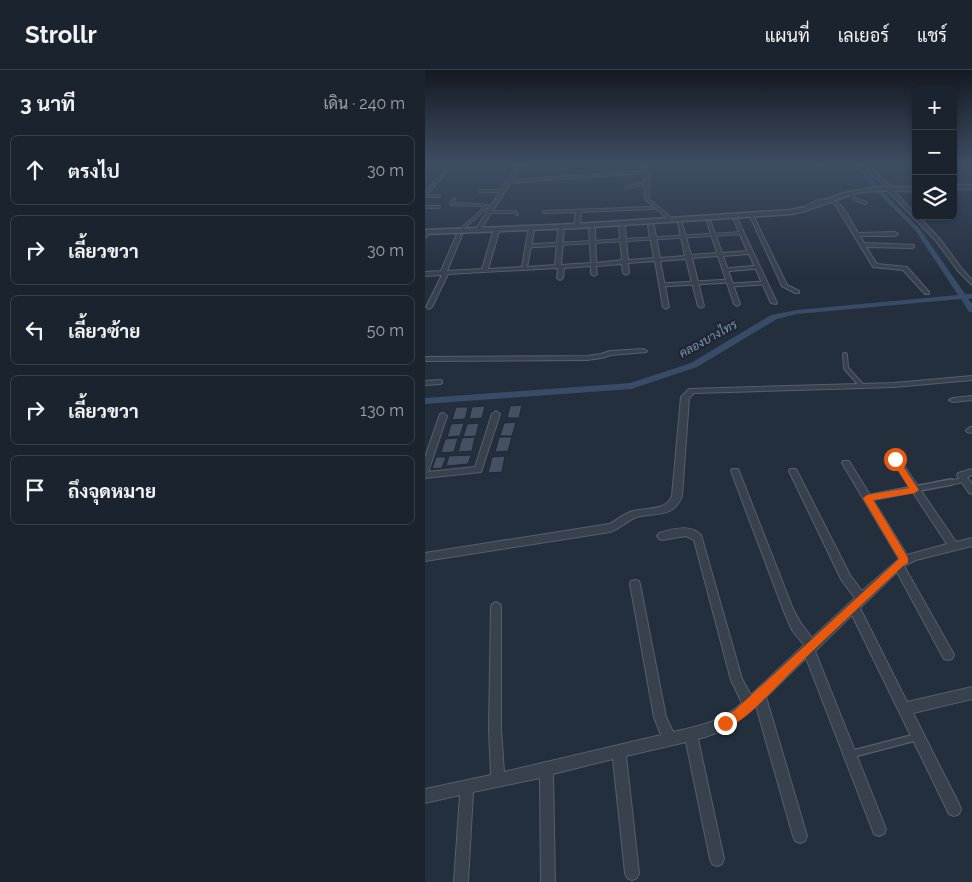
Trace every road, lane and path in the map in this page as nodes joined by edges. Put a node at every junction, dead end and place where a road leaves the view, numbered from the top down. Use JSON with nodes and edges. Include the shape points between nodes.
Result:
{"nodes":[{"id":1,"x":452,"y":202,"type":"edge"},
{"id":2,"x":496,"y":202,"type":"edge"},
{"id":3,"x":650,"y":202,"type":"edge"},
{"id":4,"x":824,"y":202,"type":"edge"},
{"id":5,"x":834,"y":202,"type":"edge"},
{"id":6,"x":900,"y":202,"type":"edge"},
{"id":7,"x":425,"y":207,"type":"edge"},
{"id":8,"x":439,"y":207,"type":"dead end"},
{"id":9,"x":485,"y":207,"type":"junction"},
{"id":10,"x":651,"y":208,"type":"dead end"},
{"id":11,"x":491,"y":210,"type":"junction"},
{"id":12,"x":579,"y":211,"type":"junction"},
{"id":13,"x":545,"y":212,"type":"dead end"},
{"id":14,"x":517,"y":214,"type":"dead end"},
{"id":15,"x":751,"y":215,"type":"junction"},
{"id":16,"x":672,"y":220,"type":"junction"},
{"id":17,"x":736,"y":220,"type":"dead end"},
{"id":18,"x":709,"y":222,"type":"dead end"},
{"id":19,"x":680,"y":223,"type":"dead end"},
{"id":20,"x":577,"y":226,"type":"junction"},
{"id":21,"x":651,"y":226,"type":"dead end"},
{"id":22,"x":622,"y":227,"type":"dead end"},
{"id":23,"x":592,"y":229,"type":"dead end"},
{"id":24,"x":478,"y":230,"type":"junction"},
{"id":25,"x":561,"y":230,"type":"dead end"},
{"id":26,"x":531,"y":231,"type":"dead end"},
{"id":27,"x":496,"y":232,"type":"dead end"},
{"id":28,"x":459,"y":233,"type":"junction"},
{"id":29,"x":743,"y":233,"type":"junction"},
{"id":30,"x":425,"y":234,"type":"edge"},
{"id":31,"x":895,"y":234,"type":"dead end"},
{"id":32,"x":713,"y":235,"type":"junction"},
{"id":33,"x":856,"y":235,"type":"junction"},
{"id":34,"x":684,"y":237,"type":"junction"},
{"id":35,"x":653,"y":238,"type":"junction"},
{"id":36,"x":624,"y":240,"type":"junction"},
{"id":37,"x":593,"y":242,"type":"junction"},
{"id":38,"x":560,"y":244,"type":"junction"},
{"id":39,"x":862,"y":245,"type":"junction"},
{"id":40,"x":528,"y":246,"type":"junction"},
{"id":41,"x":912,"y":246,"type":"dead end"},
{"id":42,"x":751,"y":252,"type":"junction"},
{"id":43,"x":720,"y":254,"type":"junction"},
{"id":44,"x":689,"y":257,"type":"junction"},
{"id":45,"x":658,"y":259,"type":"junction"},
{"id":46,"x":625,"y":262,"type":"junction"},
{"id":47,"x":594,"y":264,"type":"junction"},
{"id":48,"x":559,"y":267,"type":"junction"},
{"id":49,"x":758,"y":267,"type":"junction"},
{"id":50,"x":524,"y":269,"type":"junction"},
{"id":51,"x":725,"y":270,"type":"junction"},
{"id":52,"x":484,"y":271,"type":"junction"},
{"id":53,"x":445,"y":273,"type":"junction"},
{"id":54,"x":626,"y":273,"type":"dead end"},
{"id":55,"x":425,"y":274,"type":"edge"},
{"id":56,"x":594,"y":274,"type":"dead end"},
{"id":57,"x":560,"y":278,"type":"dead end"},
{"id":58,"x":696,"y":283,"type":"junction"},
{"id":59,"x":730,"y":283,"type":"junction"},
{"id":60,"x":765,"y":283,"type":"junction"},
{"id":61,"x":972,"y":283,"type":"edge"},
{"id":62,"x":662,"y":285,"type":"junction"},
{"id":63,"x":797,"y":292,"type":"dead end"},
{"id":64,"x":927,"y":293,"type":"dead end"},
{"id":65,"x":773,"y":302,"type":"dead end"},
{"id":66,"x":737,"y":304,"type":"dead end"},
{"id":67,"x":701,"y":306,"type":"dead end"},
{"id":68,"x":666,"y":307,"type":"dead end"},
{"id":69,"x":429,"y":308,"type":"dead end"},
{"id":70,"x":644,"y":351,"type":"dead end"},
{"id":71,"x":845,"y":355,"type":"dead end"},
{"id":72,"x":425,"y":359,"type":"edge"},
{"id":73,"x":972,"y":378,"type":"edge"},
{"id":74,"x":440,"y":382,"type":"dead end"},
{"id":75,"x":425,"y":383,"type":"edge"},
{"id":76,"x":862,"y":386,"type":"junction"},
{"id":77,"x":972,"y":398,"type":"edge"},
{"id":78,"x":953,"y":400,"type":"dead end"},
{"id":79,"x":496,"y":414,"type":"dead end"},
{"id":80,"x":443,"y":416,"type":"dead end"},
{"id":81,"x":895,"y":459,"type":"dead end"},
{"id":82,"x":846,"y":464,"type":"dead end"},
{"id":83,"x":425,"y":470,"type":"edge"},
{"id":84,"x":735,"y":471,"type":"dead end"},
{"id":85,"x":793,"y":471,"type":"dead end"},
{"id":86,"x":972,"y":472,"type":"edge"},
{"id":87,"x":425,"y":475,"type":"edge"},
{"id":88,"x":963,"y":480,"type":"junction"},
{"id":89,"x":915,"y":490,"type":"junction"},
{"id":90,"x":972,"y":491,"type":"edge"},
{"id":91,"x":867,"y":498,"type":"junction"},
{"id":92,"x":662,"y":536,"type":"dead end"},
{"id":93,"x":972,"y":542,"type":"edge"},
{"id":94,"x":953,"y":546,"type":"junction"},
{"id":95,"x":425,"y":557,"type":"edge"},
{"id":96,"x":901,"y":563,"type":"junction"},
{"id":97,"x":635,"y":584,"type":"dead end"},
{"id":98,"x":858,"y":603,"type":"junction"},
{"id":99,"x":496,"y":606,"type":"dead end"},
{"id":100,"x":809,"y":647,"type":"junction"},
{"id":101,"x":948,"y":655,"type":"dead end"},
{"id":102,"x":972,"y":693,"type":"edge"},
{"id":103,"x":754,"y":699,"type":"junction"},
{"id":104,"x":905,"y":709,"type":"junction"},
{"id":105,"x":691,"y":734,"type":"junction"},
{"id":106,"x":918,"y":737,"type":"junction"},
{"id":107,"x":669,"y":739,"type":"junction"},
{"id":108,"x":619,"y":751,"type":"junction"},
{"id":109,"x":850,"y":754,"type":"junction"},
{"id":110,"x":547,"y":769,"type":"junction"},
{"id":111,"x":498,"y":780,"type":"junction"},
{"id":112,"x":467,"y":787,"type":"junction"},
{"id":113,"x":425,"y":796,"type":"edge"},
{"id":114,"x":954,"y":809,"type":"dead end"},
{"id":115,"x":879,"y":830,"type":"dead end"},
{"id":116,"x":800,"y":836,"type":"dead end"},
{"id":117,"x":717,"y":859,"type":"dead end"},
{"id":118,"x":632,"y":873,"type":"dead end"},
{"id":119,"x":461,"y":882,"type":"edge"},
{"id":120,"x":548,"y":882,"type":"edge"}],
"edges":[{"from":1,"to":9,"type":"lane"},
{"from":2,"to":11,"type":"street"},
{"from":3,"to":16,"type":"street"},
{"from":4,"to":15,"type":"street","via":[[804,211]]},
{"from":5,"to":33,"type":"street"},
{"from":6,"to":61,"type":"street","via":[[938,240]]},
{"from":7,"to":8,"type":"lane"},
{"from":9,"to":11,"type":"lane"},
{"from":9,"to":28,"type":"lane"},
{"from":10,"to":12,"type":"street"},
{"from":11,"to":14,"type":"lane"},
{"from":11,"to":24,"type":"street"},
{"from":12,"to":13,"type":"street"},
{"from":12,"to":20,"type":"street"},
{"from":15,"to":16,"type":"street"},
{"from":15,"to":63,"type":"street","via":[[785,286]]},
{"from":16,"to":20,"type":"street"},
{"from":17,"to":29,"type":"street"},
{"from":18,"to":32,"type":"street"},
{"from":19,"to":34,"type":"street"},
{"from":20,"to":24,"type":"street"},
{"from":21,"to":35,"type":"street"},
{"from":22,"to":36,"type":"street"},
{"from":23,"to":37,"type":"street"},
{"from":24,"to":28,"type":"street"},
{"from":25,"to":38,"type":"street"},
{"from":26,"to":40,"type":"street"},
{"from":27,"to":52,"type":"street"},
{"from":28,"to":30,"type":"street"},
{"from":28,"to":53,"type":"street"},
{"from":29,"to":32,"type":"lane"},
{"from":29,"to":42,"type":"street"},
{"from":31,"to":33,"type":"street"},
{"from":32,"to":34,"type":"lane"},
{"from":32,"to":43,"type":"street"},
{"from":33,"to":39,"type":"street"},
{"from":34,"to":35,"type":"lane"},
{"from":34,"to":44,"type":"street"},
{"from":35,"to":36,"type":"lane"},
{"from":35,"to":45,"type":"street"},
{"from":36,"to":37,"type":"lane"},
{"from":36,"to":46,"type":"street"},
{"from":37,"to":38,"type":"lane"},
{"from":37,"to":47,"type":"street"},
{"from":38,"to":40,"type":"lane"},
{"from":38,"to":48,"type":"street"},
{"from":39,"to":41,"type":"street"},
{"from":39,"to":64,"type":"street","via":[[875,266],[905,268]]},
{"from":40,"to":50,"type":"street"},
{"from":42,"to":43,"type":"street"},
{"from":42,"to":49,"type":"street"},
{"from":43,"to":44,"type":"street"},
{"from":43,"to":51,"type":"street"},
{"from":44,"to":45,"type":"street"},
{"from":44,"to":58,"type":"street"},
{"from":45,"to":46,"type":"street"},
{"from":45,"to":62,"type":"street"},
{"from":46,"to":47,"type":"street"},
{"from":46,"to":54,"type":"street"},
{"from":47,"to":48,"type":"street"},
{"from":47,"to":56,"type":"street"},
{"from":48,"to":50,"type":"street"},
{"from":48,"to":57,"type":"street"},
{"from":49,"to":51,"type":"lane"},
{"from":49,"to":60,"type":"street"},
{"from":50,"to":52,"type":"street"},
{"from":51,"to":59,"type":"street"},
{"from":52,"to":53,"type":"street"},
{"from":53,"to":55,"type":"street"},
{"from":53,"to":69,"type":"street"},
{"from":58,"to":59,"type":"lane"},
{"from":58,"to":62,"type":"lane"},
{"from":58,"to":67,"type":"street"},
{"from":59,"to":60,"type":"lane"},
{"from":59,"to":66,"type":"street"},
{"from":60,"to":65,"type":"street"},
{"from":62,"to":68,"type":"street"},
{"from":70,"to":72,"type":"street","via":[[587,358]]},
{"from":71,"to":76,"type":"lane","via":[[844,366]]},
{"from":73,"to":76,"type":"street"},
{"from":74,"to":75,"type":"lane"},
{"from":76,"to":95,"type":"street","via":[[692,391],[685,397],[678,491],[674,504],[631,516],[610,528]]},
{"from":77,"to":78,"type":"street"},
{"from":79,"to":87,"type":"street","via":[[478,470]]},
{"from":80,"to":83,"type":"street"},
{"from":81,"to":89,"type":"street"},
{"from":82,"to":91,"type":"street"},
{"from":84,"to":100,"type":"street","via":[[788,608]]},
{"from":85,"to":98,"type":"street"},
{"from":86,"to":88,"type":"street","via":[[961,476]]},
{"from":88,"to":89,"type":"lane"},
{"from":88,"to":90,"type":"street"},
{"from":89,"to":91,"type":"lane"},
{"from":89,"to":94,"type":"street"},
{"from":91,"to":96,"type":"street"},
{"from":92,"to":103,"type":"street","via":[[691,532],[698,538],[737,680]]},
{"from":93,"to":94,"type":"street"},
{"from":94,"to":96,"type":"street"},
{"from":96,"to":98,"type":"street"},
{"from":96,"to":101,"type":"street"},
{"from":97,"to":107,"type":"street","via":[[661,717]]},
{"from":98,"to":100,"type":"street"},
{"from":98,"to":104,"type":"street"},
{"from":99,"to":111,"type":"street"},
{"from":100,"to":103,"type":"street"},
{"from":100,"to":109,"type":"street"},
{"from":102,"to":104,"type":"street"},
{"from":103,"to":105,"type":"street","via":[[725,723]]},
{"from":103,"to":116,"type":"street"},
{"from":104,"to":106,"type":"street"},
{"from":105,"to":107,"type":"street"},
{"from":105,"to":117,"type":"street"},
{"from":106,"to":109,"type":"lane"},
{"from":106,"to":114,"type":"street"},
{"from":107,"to":108,"type":"street"},
{"from":108,"to":110,"type":"street"},
{"from":108,"to":118,"type":"street"},
{"from":109,"to":115,"type":"street"},
{"from":110,"to":111,"type":"street"},
{"from":110,"to":120,"type":"street"},
{"from":111,"to":112,"type":"street"},
{"from":112,"to":113,"type":"street"},
{"from":112,"to":119,"type":"street"}]}
